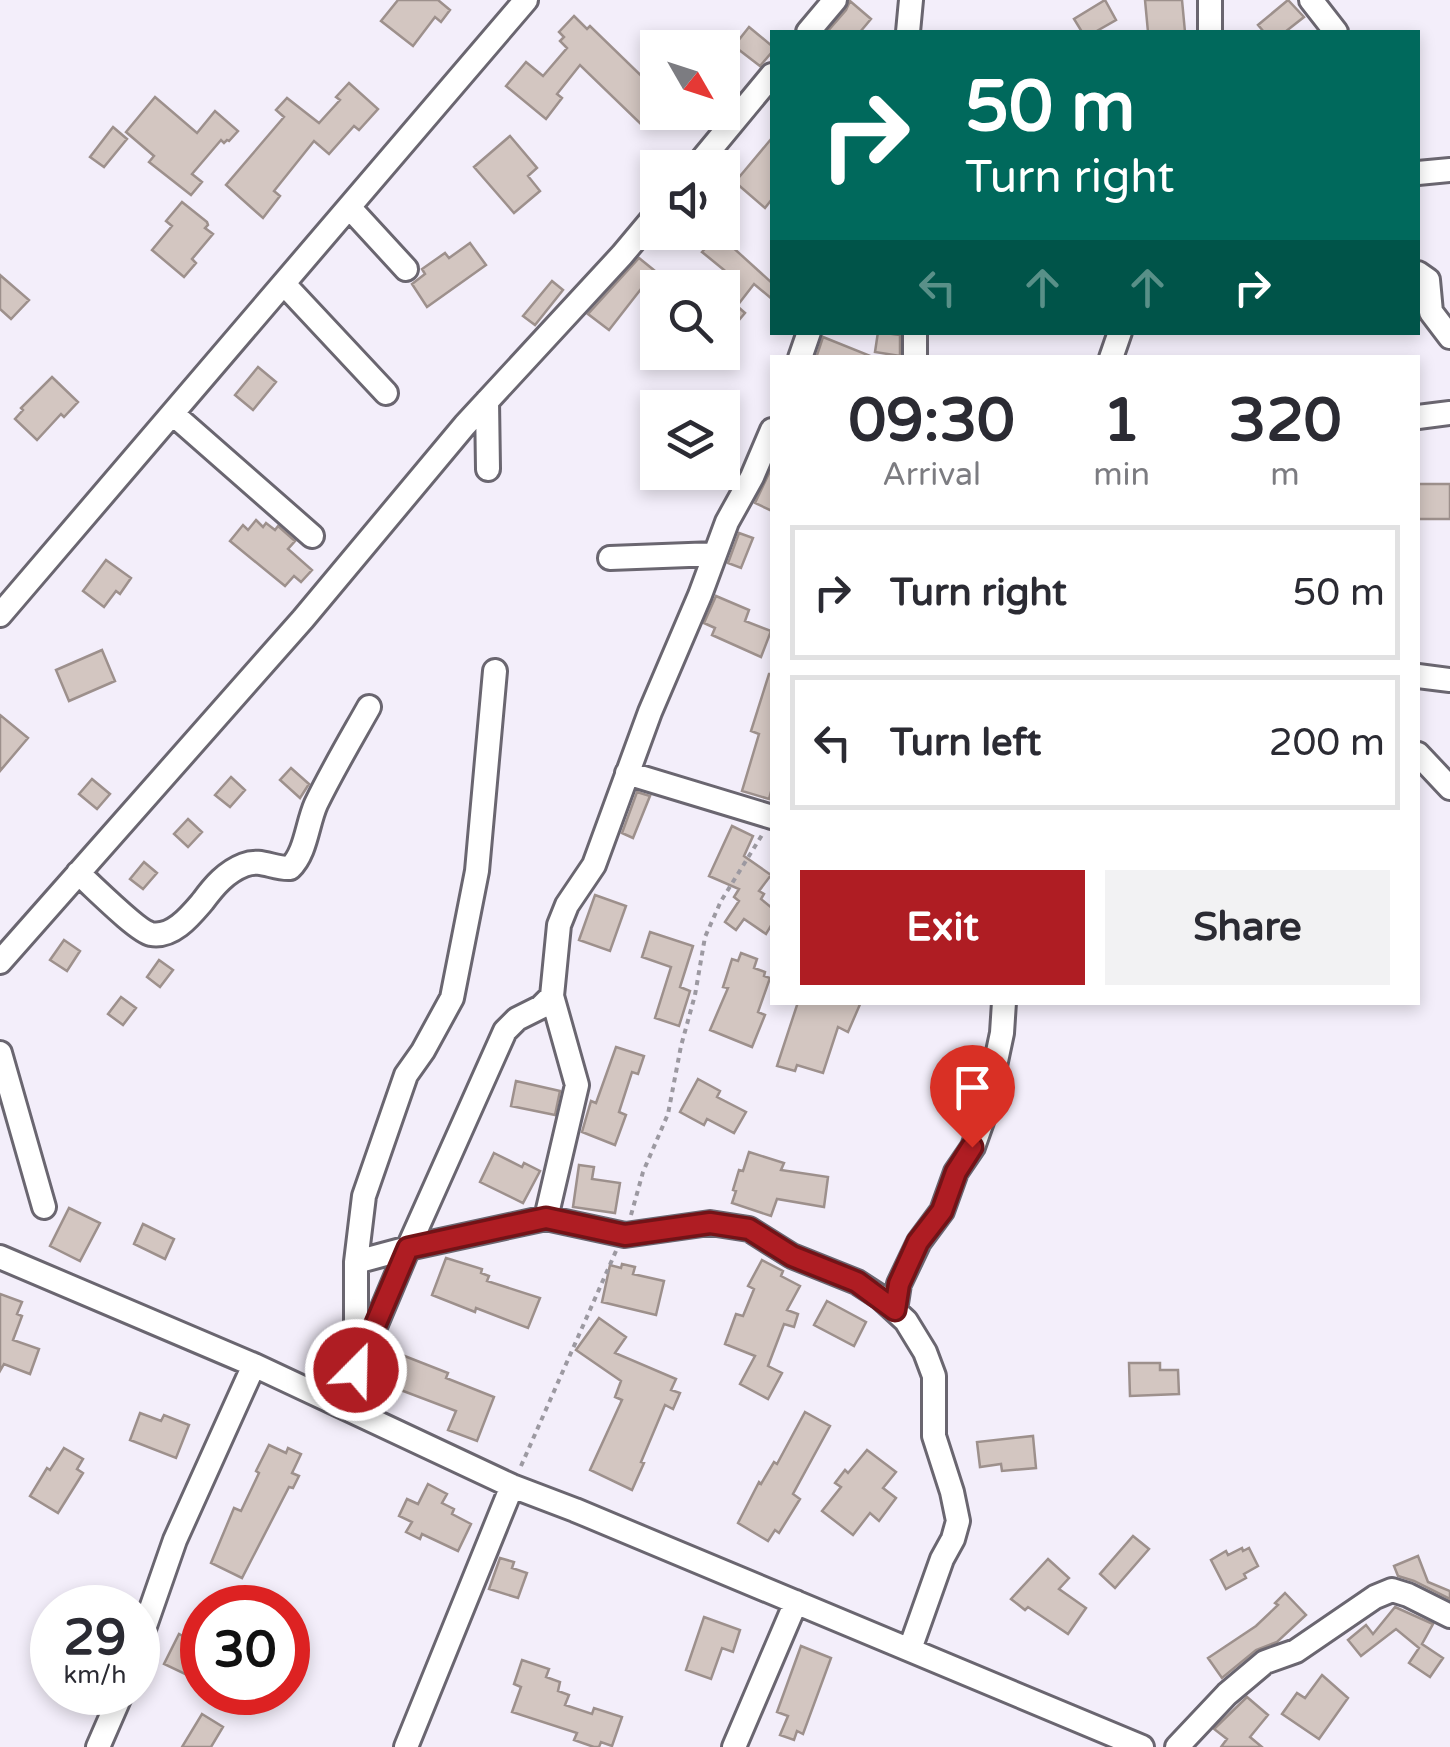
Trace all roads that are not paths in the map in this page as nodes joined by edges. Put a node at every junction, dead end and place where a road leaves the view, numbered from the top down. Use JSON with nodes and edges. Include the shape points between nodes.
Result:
{"nodes":[{"id":1,"x":526,"y":0,"type":"edge"},
{"id":2,"x":835,"y":0,"type":"edge"},
{"id":3,"x":912,"y":0,"type":"edge"},
{"id":4,"x":1210,"y":0,"type":"edge"},
{"id":5,"x":1311,"y":0,"type":"edge"},
{"id":6,"x":810,"y":30,"type":"edge"},
{"id":7,"x":908,"y":30,"type":"edge"},
{"id":8,"x":1210,"y":30,"type":"edge"},
{"id":9,"x":1334,"y":30,"type":"edge"},
{"id":10,"x":770,"y":77,"type":"edge"},
{"id":11,"x":710,"y":150,"type":"edge"},
{"id":12,"x":1450,"y":170,"type":"edge"},
{"id":13,"x":1420,"y":172,"type":"edge"},
{"id":14,"x":349,"y":207,"type":"junction"},
{"id":15,"x":640,"y":234,"type":"edge"},
{"id":16,"x":406,"y":269,"type":"dead end"},
{"id":17,"x":1420,"y":274,"type":"edge"},
{"id":18,"x":284,"y":284,"type":"junction"},
{"id":19,"x":1450,"y":337,"type":"edge"},
{"id":20,"x":386,"y":393,"type":"dead end"},
{"id":21,"x":486,"y":401,"type":"junction"},
{"id":22,"x":173,"y":414,"type":"junction"},
{"id":23,"x":1450,"y":414,"type":"edge"},
{"id":24,"x":1420,"y":418,"type":"edge"},
{"id":25,"x":770,"y":435,"type":"edge"},
{"id":26,"x":488,"y":470,"type":"dead end"},
{"id":27,"x":312,"y":536,"type":"dead end"},
{"id":28,"x":716,"y":554,"type":"junction"},
{"id":29,"x":610,"y":558,"type":"dead end"},
{"id":30,"x":0,"y":616,"type":"edge"},
{"id":31,"x":495,"y":671,"type":"dead end"},
{"id":32,"x":1420,"y":676,"type":"edge"},
{"id":33,"x":1450,"y":680,"type":"edge"},
{"id":34,"x":369,"y":708,"type":"dead end"},
{"id":35,"x":1420,"y":756,"type":"edge"},
{"id":36,"x":627,"y":773,"type":"junction"},
{"id":37,"x":1450,"y":788,"type":"edge"},
{"id":38,"x":767,"y":826,"type":"edge"},
{"id":39,"x":78,"y":873,"type":"junction"},
{"id":40,"x":0,"y":962,"type":"edge"},
{"id":41,"x":552,"y":996,"type":"junction"},
{"id":42,"x":1004,"y":1005,"type":"edge"},
{"id":43,"x":0,"y":1053,"type":"edge"},
{"id":44,"x":44,"y":1207,"type":"dead end"},
{"id":45,"x":546,"y":1218,"type":"junction"},
{"id":46,"x":408,"y":1248,"type":"junction"},
{"id":47,"x":0,"y":1257,"type":"edge"},
{"id":48,"x":356,"y":1262,"type":"junction"},
{"id":49,"x":895,"y":1310,"type":"junction"},
{"id":50,"x":254,"y":1365,"type":"junction"},
{"id":51,"x":356,"y":1370,"type":"junction"},
{"id":52,"x":342,"y":1405,"type":"junction"},
{"id":53,"x":512,"y":1486,"type":"junction"},
{"id":54,"x":159,"y":1585,"type":"edge"},
{"id":55,"x":796,"y":1602,"type":"junction"},
{"id":56,"x":1450,"y":1616,"type":"edge"},
{"id":57,"x":910,"y":1649,"type":"junction"},
{"id":58,"x":112,"y":1715,"type":"edge"},
{"id":59,"x":1106,"y":1740,"type":"edge"},
{"id":60,"x":98,"y":1747,"type":"edge"},
{"id":61,"x":406,"y":1747,"type":"edge"},
{"id":62,"x":734,"y":1747,"type":"edge"},
{"id":63,"x":1142,"y":1747,"type":"edge"},
{"id":64,"x":1178,"y":1747,"type":"edge"}],
"edges":[{"from":1,"to":14,"type":"street"},
{"from":2,"to":6,"type":"street"},
{"from":3,"to":7,"type":"street"},
{"from":4,"to":8,"type":"street"},
{"from":5,"to":9,"type":"street"},
{"from":10,"to":11,"type":"street"},
{"from":12,"to":13,"type":"street"},
{"from":14,"to":16,"type":"street"},
{"from":14,"to":18,"type":"street"},
{"from":15,"to":21,"type":"street"},
{"from":17,"to":19,"type":"street","via":[[1428,280],[1431,312]]},
{"from":18,"to":20,"type":"street"},
{"from":18,"to":22,"type":"street"},
{"from":21,"to":26,"type":"street"},
{"from":21,"to":39,"type":"street"},
{"from":22,"to":27,"type":"street"},
{"from":22,"to":30,"type":"street"},
{"from":23,"to":24,"type":"street"},
{"from":25,"to":28,"type":"street"},
{"from":28,"to":29,"type":"street"},
{"from":28,"to":36,"type":"street"},
{"from":31,"to":48,"type":"street","via":[[477,871],[452,998],[406,1076],[388,1123],[364,1196]]},
{"from":32,"to":33,"type":"street"},
{"from":34,"to":39,"type":"street","via":[[290,868],[242,865],[184,922],[152,934]]},
{"from":35,"to":37,"type":"street"},
{"from":36,"to":38,"type":"street"},
{"from":36,"to":41,"type":"street","via":[[594,865],[558,925]]},
{"from":39,"to":40,"type":"street"},
{"from":41,"to":45,"type":"street","via":[[577,1086]]},
{"from":41,"to":46,"type":"street","via":[[506,1031]]},
{"from":42,"to":49,"type":"street","via":[[986,1113],[942,1211],[918,1242]]},
{"from":43,"to":44,"type":"street"},
{"from":45,"to":46,"type":"street"},
{"from":45,"to":49,"type":"street","via":[[625,1235],[710,1223],[749,1229],[792,1256],[857,1282]]},
{"from":46,"to":48,"type":"street"},
{"from":46,"to":51,"type":"street"},
{"from":47,"to":50,"type":"street"},
{"from":48,"to":51,"type":"street"},
{"from":49,"to":57,"type":"street","via":[[934,1376],[934,1436],[958,1521]]},
{"from":50,"to":52,"type":"street"},
{"from":50,"to":54,"type":"street"},
{"from":51,"to":52,"type":"street"},
{"from":52,"to":53,"type":"street"},
{"from":53,"to":55,"type":"street"},
{"from":53,"to":61,"type":"street"},
{"from":55,"to":57,"type":"street"},
{"from":55,"to":62,"type":"street"},
{"from":56,"to":64,"type":"street","via":[[1392,1590],[1376,1597],[1296,1651],[1265,1662]]},
{"from":57,"to":59,"type":"street"},
{"from":58,"to":60,"type":"street"},
{"from":59,"to":63,"type":"street"}]}
